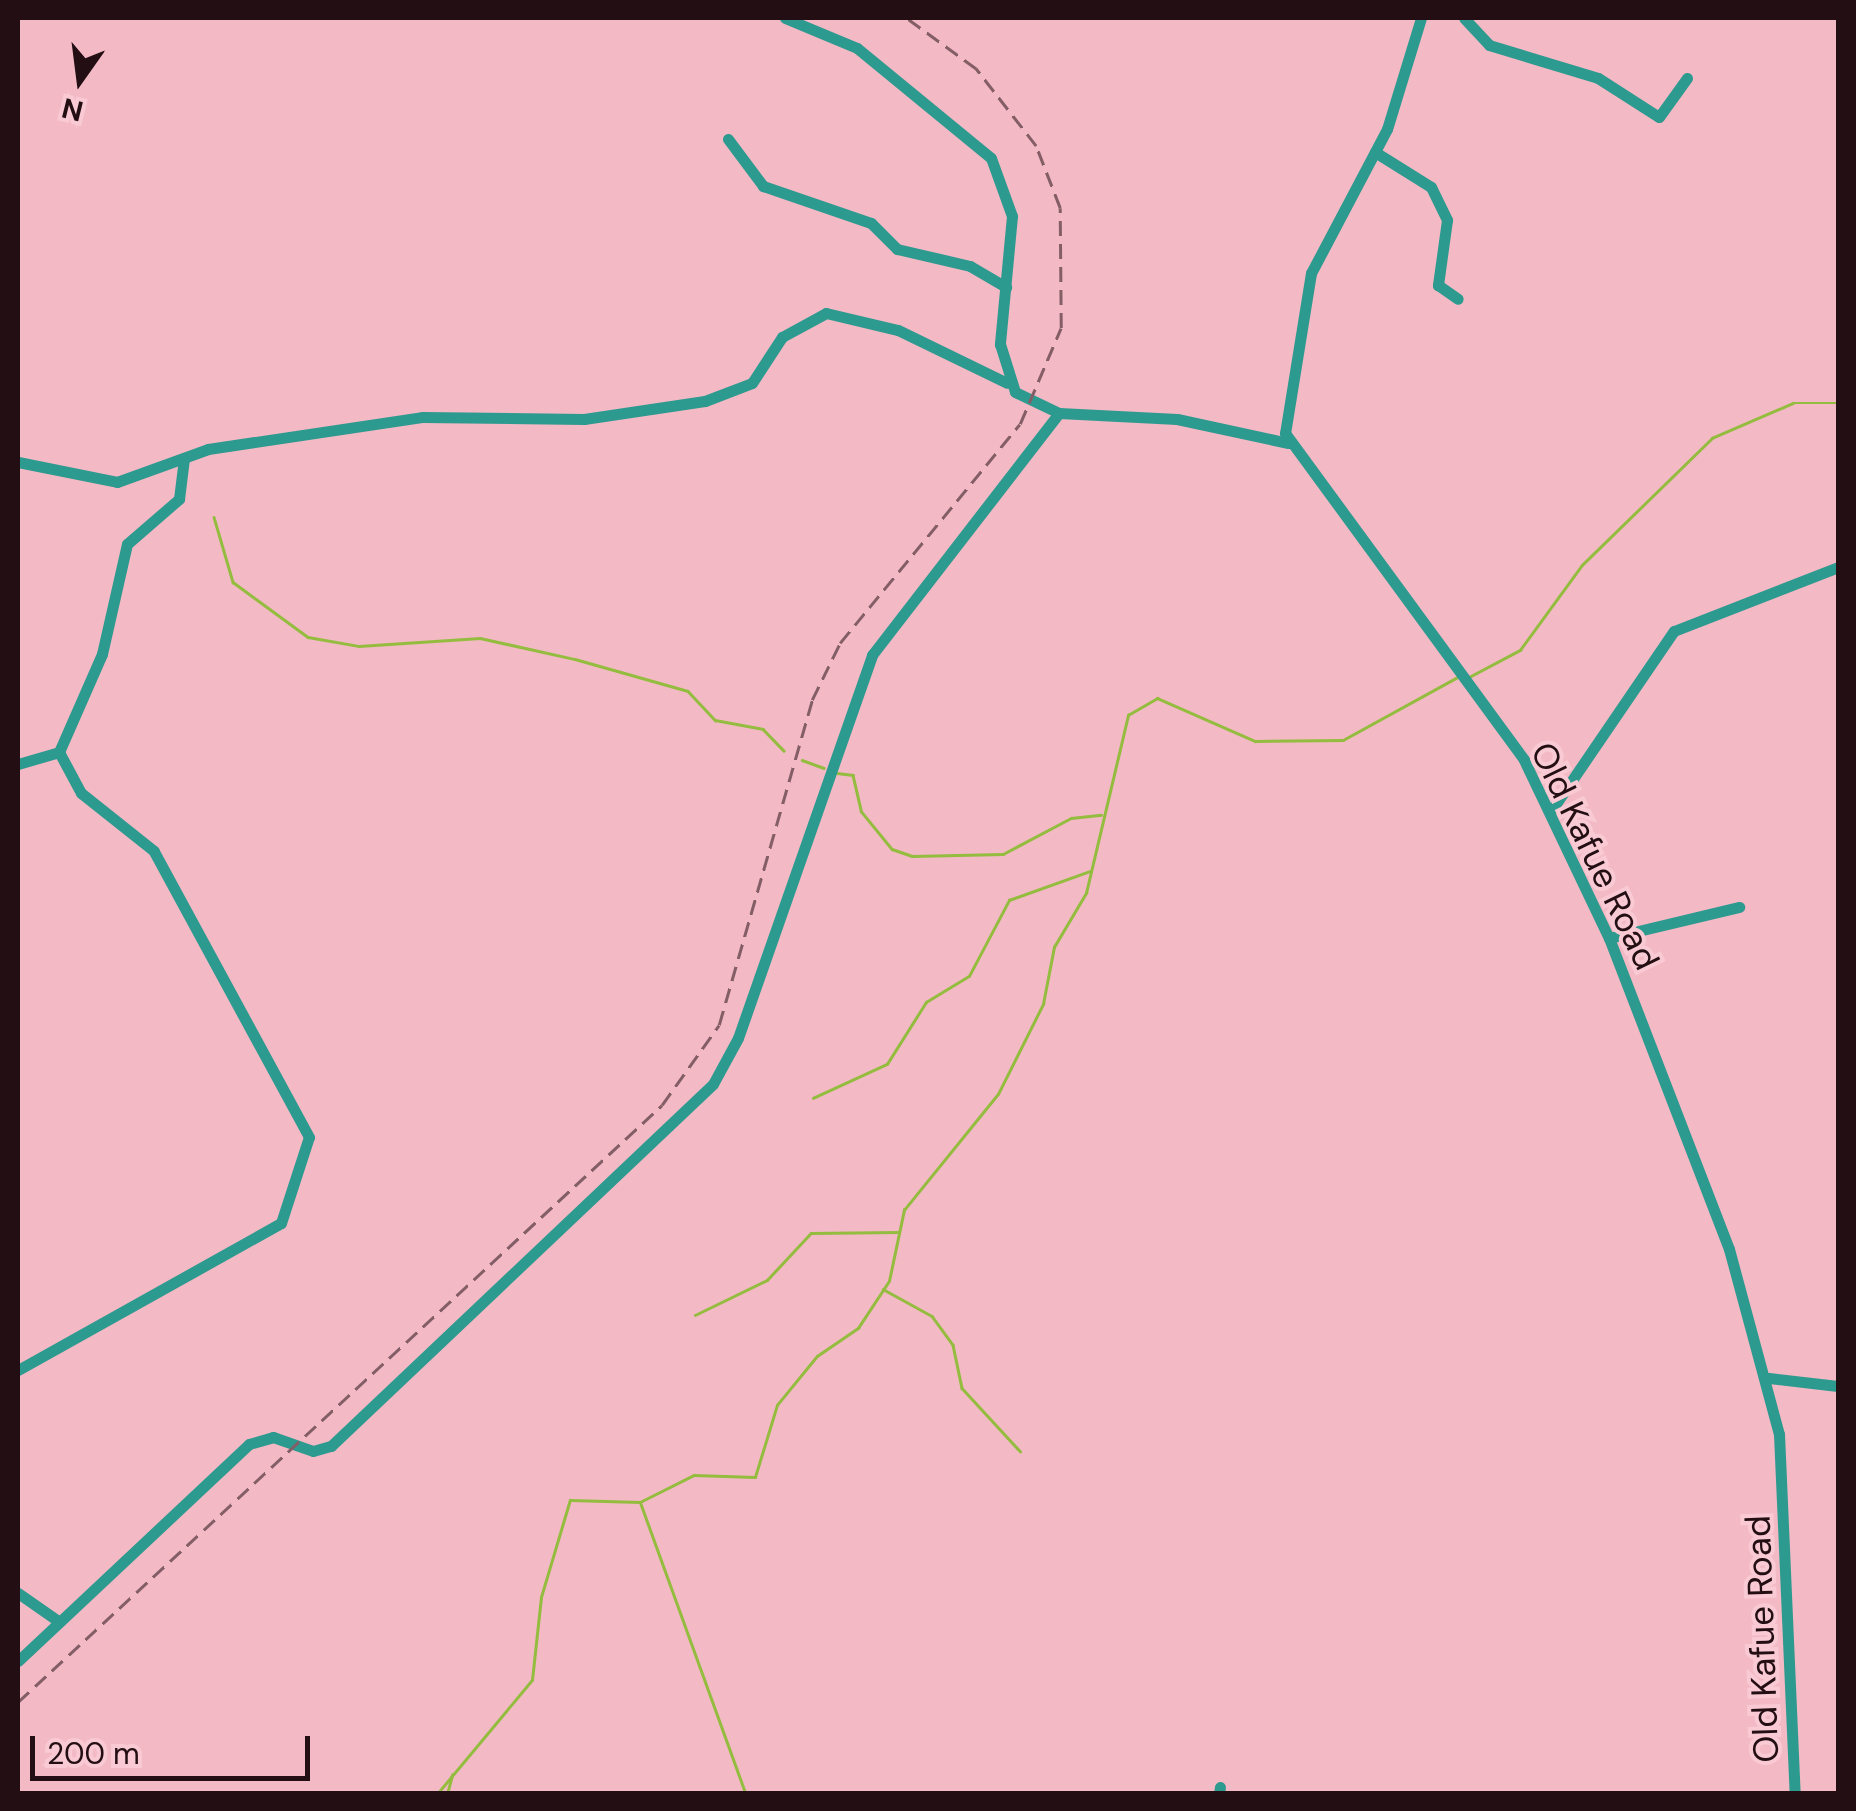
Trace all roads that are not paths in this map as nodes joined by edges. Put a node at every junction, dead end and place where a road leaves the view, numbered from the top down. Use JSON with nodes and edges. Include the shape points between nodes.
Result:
{"nodes":[{"id":1,"x":785,"y":18,"type":"edge"},
{"id":2,"x":1421,"y":18,"type":"edge"},
{"id":3,"x":1464,"y":18,"type":"edge"},
{"id":4,"x":1687,"y":78,"type":"dead end"},
{"id":5,"x":728,"y":139,"type":"dead end"},
{"id":6,"x":1375,"y":152,"type":"junction"},
{"id":7,"x":1006,"y":287,"type":"junction"},
{"id":8,"x":1458,"y":300,"type":"dead end"},
{"id":9,"x":1007,"y":384,"type":"junction"},
{"id":10,"x":1059,"y":413,"type":"junction"},
{"id":11,"x":1288,"y":443,"type":"junction"},
{"id":12,"x":184,"y":458,"type":"junction"},
{"id":13,"x":18,"y":462,"type":"edge"},
{"id":14,"x":1838,"y":567,"type":"edge"},
{"id":15,"x":59,"y":752,"type":"junction"},
{"id":16,"x":18,"y":764,"type":"edge"},
{"id":17,"x":1551,"y":811,"type":"junction"},
{"id":18,"x":1739,"y":907,"type":"dead end"},
{"id":19,"x":1608,"y":938,"type":"junction"},
{"id":20,"x":18,"y":1370,"type":"edge"},
{"id":21,"x":1769,"y":1378,"type":"junction"},
{"id":22,"x":1838,"y":1386,"type":"edge"},
{"id":23,"x":18,"y":1593,"type":"edge"},
{"id":24,"x":58,"y":1620,"type":"junction"},
{"id":25,"x":18,"y":1661,"type":"edge"},
{"id":26,"x":1794,"y":1794,"type":"edge"}],
"edges":[{"from":1,"to":7,"type":"street","via":[[857,48],[984,148],[1012,216]]},
{"from":2,"to":6,"type":"street"},
{"from":3,"to":4,"type":"street","via":[[1489,44],[1598,78],[1659,117]]},
{"from":5,"to":7,"type":"street","via":[[764,186],[872,222],[898,249],[970,266]]},
{"from":6,"to":8,"type":"street","via":[[1432,187],[1447,220],[1439,291]]},
{"from":6,"to":11,"type":"street","via":[[1302,298]]},
{"from":7,"to":9,"type":"street"},
{"from":9,"to":10,"type":"street"},
{"from":9,"to":12,"type":"street","via":[[912,335],[826,312],[782,337],[752,382],[706,401],[584,419],[422,417]]},
{"from":10,"to":11,"type":"street","via":[[1177,418]]},
{"from":10,"to":24,"type":"street","via":[[872,655],[738,1038],[713,1084],[331,1446],[313,1451],[273,1437],[250,1444]]},
{"from":11,"to":17,"type":"street","name":"Old Kafue Road"},
{"from":12,"to":13,"type":"street","via":[[108,483]]},
{"from":12,"to":15,"type":"street","via":[[179,500],[127,544],[102,654]]},
{"from":14,"to":17,"type":"street","via":[[1674,631]]},
{"from":15,"to":16,"type":"street"},
{"from":15,"to":20,"type":"street","via":[[81,793],[154,851],[309,1137],[281,1223]]},
{"from":17,"to":19,"type":"street","name":"Old Kafue Road"},
{"from":18,"to":19,"type":"street"},
{"from":19,"to":21,"type":"street","name":"Old Kafue Road"},
{"from":21,"to":22,"type":"street"},
{"from":21,"to":26,"type":"street","name":"Old Kafue Road","via":[[1791,1573]]},
{"from":23,"to":24,"type":"street"},
{"from":24,"to":25,"type":"street"}]}
